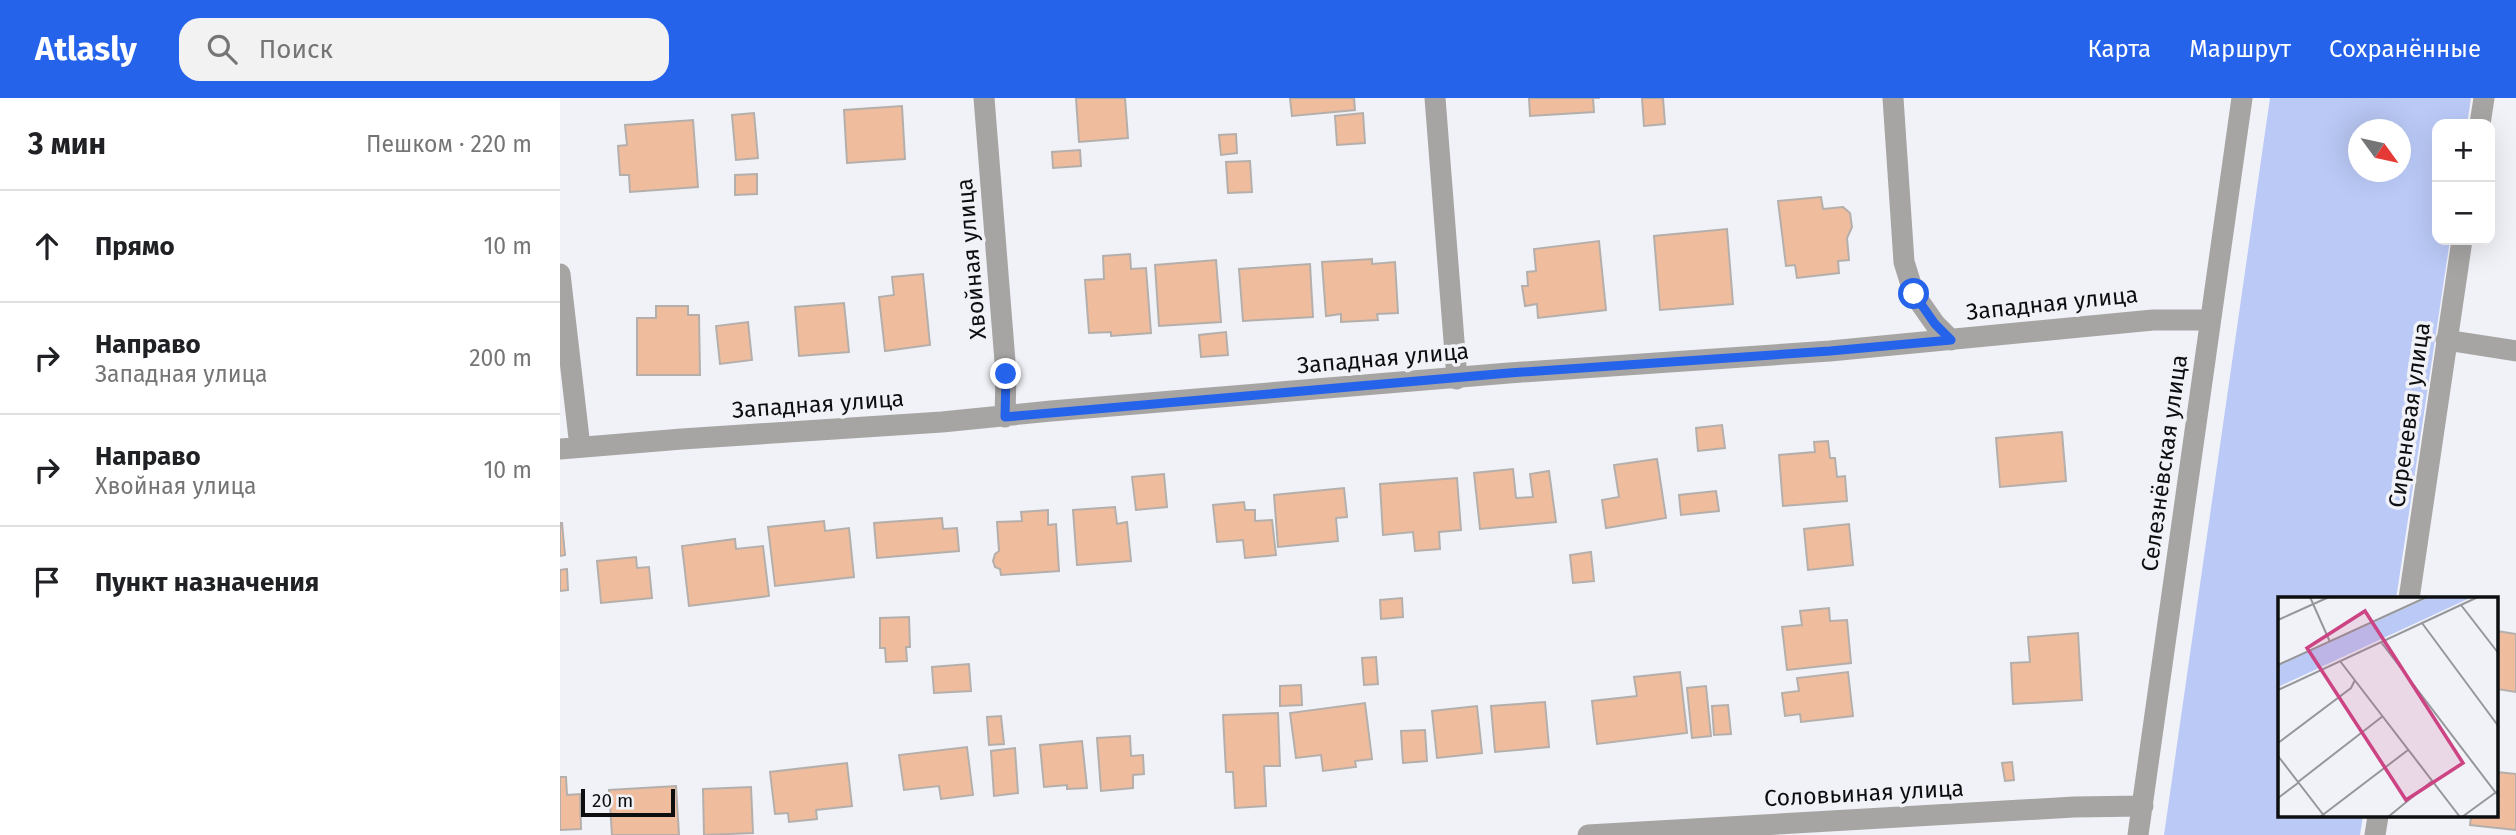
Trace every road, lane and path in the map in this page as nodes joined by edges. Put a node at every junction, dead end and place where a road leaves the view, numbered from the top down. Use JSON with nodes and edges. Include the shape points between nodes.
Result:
{"nodes":[{"id":1,"x":984,"y":98,"type":"edge"},
{"id":2,"x":1435,"y":98,"type":"edge"},
{"id":3,"x":1893,"y":98,"type":"edge"},
{"id":4,"x":2242,"y":98,"type":"edge"},
{"id":5,"x":2484,"y":98,"type":"edge"},
{"id":6,"x":2481,"y":119,"type":"edge"},
{"id":7,"x":2461,"y":245,"type":"edge"},
{"id":8,"x":560,"y":274,"type":"edge"},
{"id":9,"x":2210,"y":320,"type":"junction"},
{"id":10,"x":1951,"y":340,"type":"junction"},
{"id":11,"x":2446,"y":340,"type":"junction"},
{"id":12,"x":2516,"y":351,"type":"edge"},
{"id":13,"x":1457,"y":379,"type":"junction"},
{"id":14,"x":1005,"y":417,"type":"junction"},
{"id":15,"x":570,"y":448,"type":"edge"},
{"id":16,"x":2409,"y":597,"type":"edge"},
{"id":17,"x":2143,"y":806,"type":"junction"},
{"id":18,"x":1588,"y":835,"type":"edge"},
{"id":19,"x":2138,"y":835,"type":"edge"}],
"edges":[{"from":1,"to":14,"type":"street","name":"Хвойная улица","via":[[1006,374]]},
{"from":2,"to":13,"type":"street"},
{"from":3,"to":10,"type":"street","via":[[1904,262],[1914,294]]},
{"from":4,"to":9,"type":"street","name":"Селезнёвская улица"},
{"from":5,"to":6,"type":"street"},
{"from":7,"to":11,"type":"street","name":"Сиреневая улица"},
{"from":8,"to":15,"type":"street"},
{"from":9,"to":10,"type":"street","name":"Западная улица","via":[[2153,320]]},
{"from":9,"to":17,"type":"street","name":"Селезнёвская улица"},
{"from":10,"to":13,"type":"street","name":"Западная улица"},
{"from":11,"to":12,"type":"street"},
{"from":11,"to":16,"type":"street","name":"Сиреневая улица"},
{"from":13,"to":14,"type":"street","name":"Западная улица"},
{"from":14,"to":15,"type":"street","name":"Западная улица"},
{"from":17,"to":18,"type":"street","name":"Соловьиная улица"},
{"from":17,"to":19,"type":"street","name":"Селезнёвская улица"}]}
